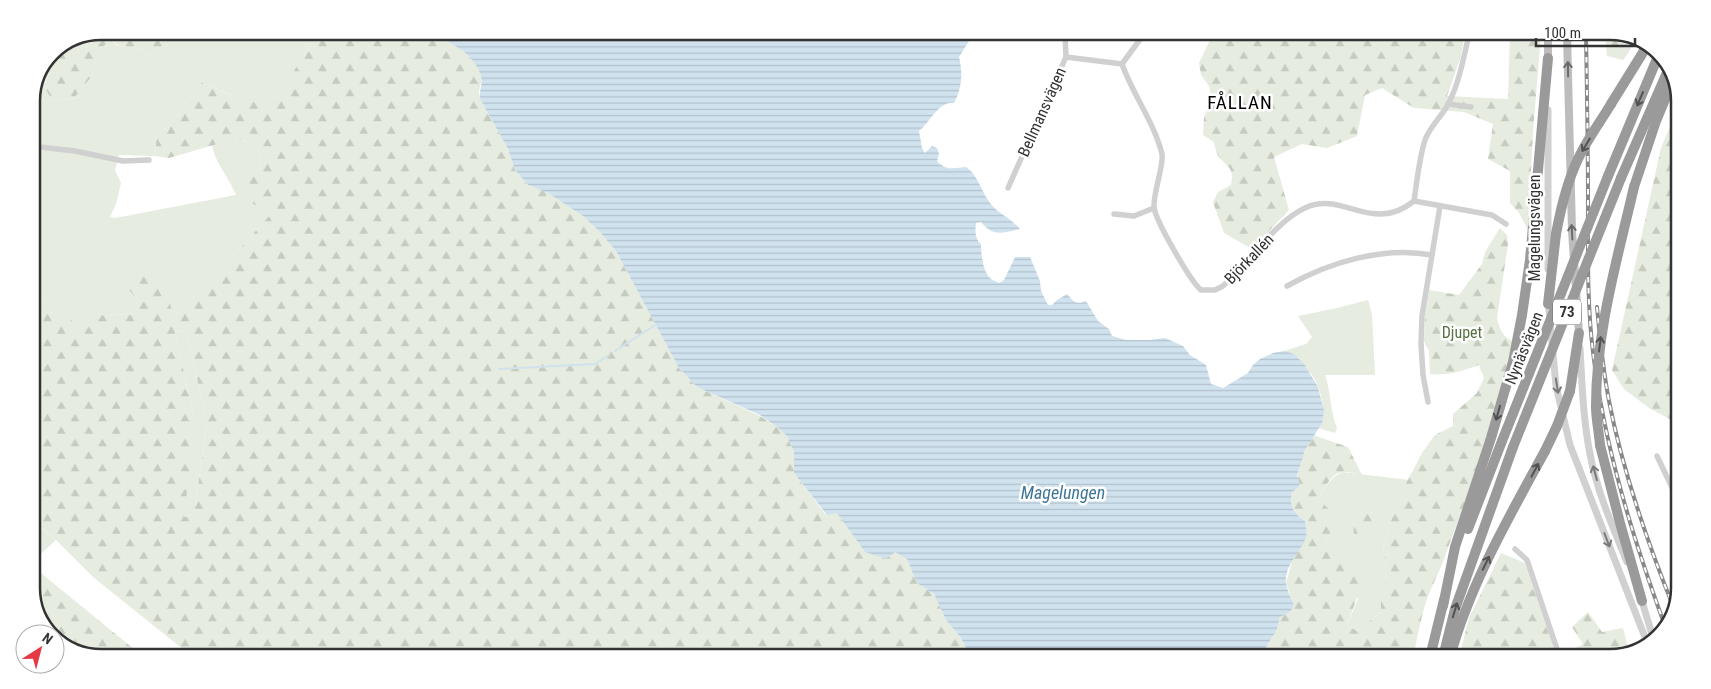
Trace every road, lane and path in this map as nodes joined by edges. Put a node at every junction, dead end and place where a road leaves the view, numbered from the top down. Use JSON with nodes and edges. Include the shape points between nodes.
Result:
{"nodes":[{"id":1,"x":1065,"y":40,"type":"edge"},
{"id":2,"x":1140,"y":40,"type":"edge"},
{"id":3,"x":1468,"y":40,"type":"edge"},
{"id":4,"x":1548,"y":40,"type":"edge"},
{"id":5,"x":1567,"y":40,"type":"edge"},
{"id":6,"x":1644,"y":51,"type":"edge"},
{"id":7,"x":1066,"y":57,"type":"junction"},
{"id":8,"x":1548,"y":58,"type":"junction"},
{"id":9,"x":1656,"y":61,"type":"edge"},
{"id":10,"x":1122,"y":64,"type":"junction"},
{"id":11,"x":1665,"y":76,"type":"edge"},
{"id":12,"x":1670,"y":88,"type":"edge"},
{"id":13,"x":1448,"y":104,"type":"junction"},
{"id":14,"x":1471,"y":107,"type":"dead end"},
{"id":15,"x":40,"y":147,"type":"edge"},
{"id":16,"x":149,"y":160,"type":"dead end"},
{"id":17,"x":1008,"y":188,"type":"dead end"},
{"id":18,"x":1414,"y":201,"type":"junction"},
{"id":19,"x":1440,"y":206,"type":"junction"},
{"id":20,"x":1154,"y":208,"type":"junction"},
{"id":21,"x":1114,"y":214,"type":"dead end"},
{"id":22,"x":1506,"y":224,"type":"dead end"},
{"id":23,"x":1432,"y":255,"type":"junction"},
{"id":24,"x":1287,"y":286,"type":"dead end"},
{"id":25,"x":1548,"y":304,"type":"junction"},
{"id":26,"x":1579,"y":333,"type":"junction"},
{"id":27,"x":1428,"y":402,"type":"dead end"},
{"id":28,"x":1657,"y":456,"type":"dead end"},
{"id":29,"x":1671,"y":485,"type":"edge"},
{"id":30,"x":1515,"y":548,"type":"dead end"},
{"id":31,"x":1642,"y":601,"type":"junction"},
{"id":32,"x":1442,"y":606,"type":"junction"},
{"id":33,"x":1652,"y":632,"type":"edge"},
{"id":34,"x":1645,"y":637,"type":"edge"},
{"id":35,"x":1432,"y":649,"type":"edge"},
{"id":36,"x":1445,"y":649,"type":"edge"},
{"id":37,"x":1453,"y":649,"type":"edge"},
{"id":38,"x":1557,"y":649,"type":"edge"}],
"edges":[{"from":1,"to":7,"type":"street","name":"Bellmansvägen"},
{"from":2,"to":10,"type":"street"},
{"from":3,"to":13,"type":"street"},
{"from":4,"to":8,"type":"main road","name":"Magelungsvägen"},
{"from":26,"to":5,"type":"main road","one_way":true,"via":[[1569,154]]},
{"from":6,"to":25,"type":"highway","one_way":true,"bridge":true,"via":[[1577,163],[1561,206]]},
{"from":7,"to":10,"type":"street"},
{"from":7,"to":17,"type":"street","name":"Bellmansvägen"},
{"from":8,"to":25,"type":"street","name":"Magelungsvägen"},
{"from":8,"to":32,"type":"highway","one_way":true,"via":[[1530,260],[1513,362],[1455,547]]},
{"from":9,"to":32,"type":"highway","name":"Nynäsvägen","number":"73","one_way":true,"bridge":true,"via":[[1469,525]]},
{"from":10,"to":20,"type":"street","via":[[1163,157]]},
{"from":36,"to":11,"type":"highway","name":"Nynäsvägen","number":"73","one_way":true,"bridge":true,"via":[[1455,609],[1513,447]]},
{"from":31,"to":12,"type":"highway","one_way":true,"bridge":true,"via":[[1600,444],[1596,408],[1598,368],[1603,322],[1634,188]]},
{"from":13,"to":14,"type":"street"},
{"from":13,"to":18,"type":"street","via":[[1426,139]]},
{"from":15,"to":16,"type":"street","via":[[123,161]]},
{"from":18,"to":19,"type":"street"},
{"from":18,"to":20,"type":"street","name":"Björkallén","via":[[1405,208],[1374,215],[1331,202],[1306,207],[1292,215],[1223,286],[1207,291],[1200,290],[1191,280]]},
{"from":19,"to":22,"type":"street","via":[[1492,215]]},
{"from":19,"to":23,"type":"street"},
{"from":20,"to":21,"type":"street","via":[[1134,216]]},
{"from":23,"to":24,"type":"street","via":[[1392,252],[1356,258]]},
{"from":23,"to":27,"type":"street","via":[[1421,343]]},
{"from":25,"to":34,"type":"street","name":"Magelungsvägen","one_way":true,"via":[[1556,386],[1570,445]]},
{"from":31,"to":26,"type":"street","one_way":true,"via":[[1603,501],[1590,455]]},
{"from":37,"to":26,"type":"highway","one_way":true,"bridge":true,"via":[[1485,563],[1557,426],[1570,391]]},
{"from":28,"to":29,"type":"street"},
{"from":30,"to":38,"type":"street","via":[[1527,560]]},
{"from":31,"to":33,"type":"street"},
{"from":32,"to":35,"type":"highway","name":"Nynäsvägen","number":"73"}]}
